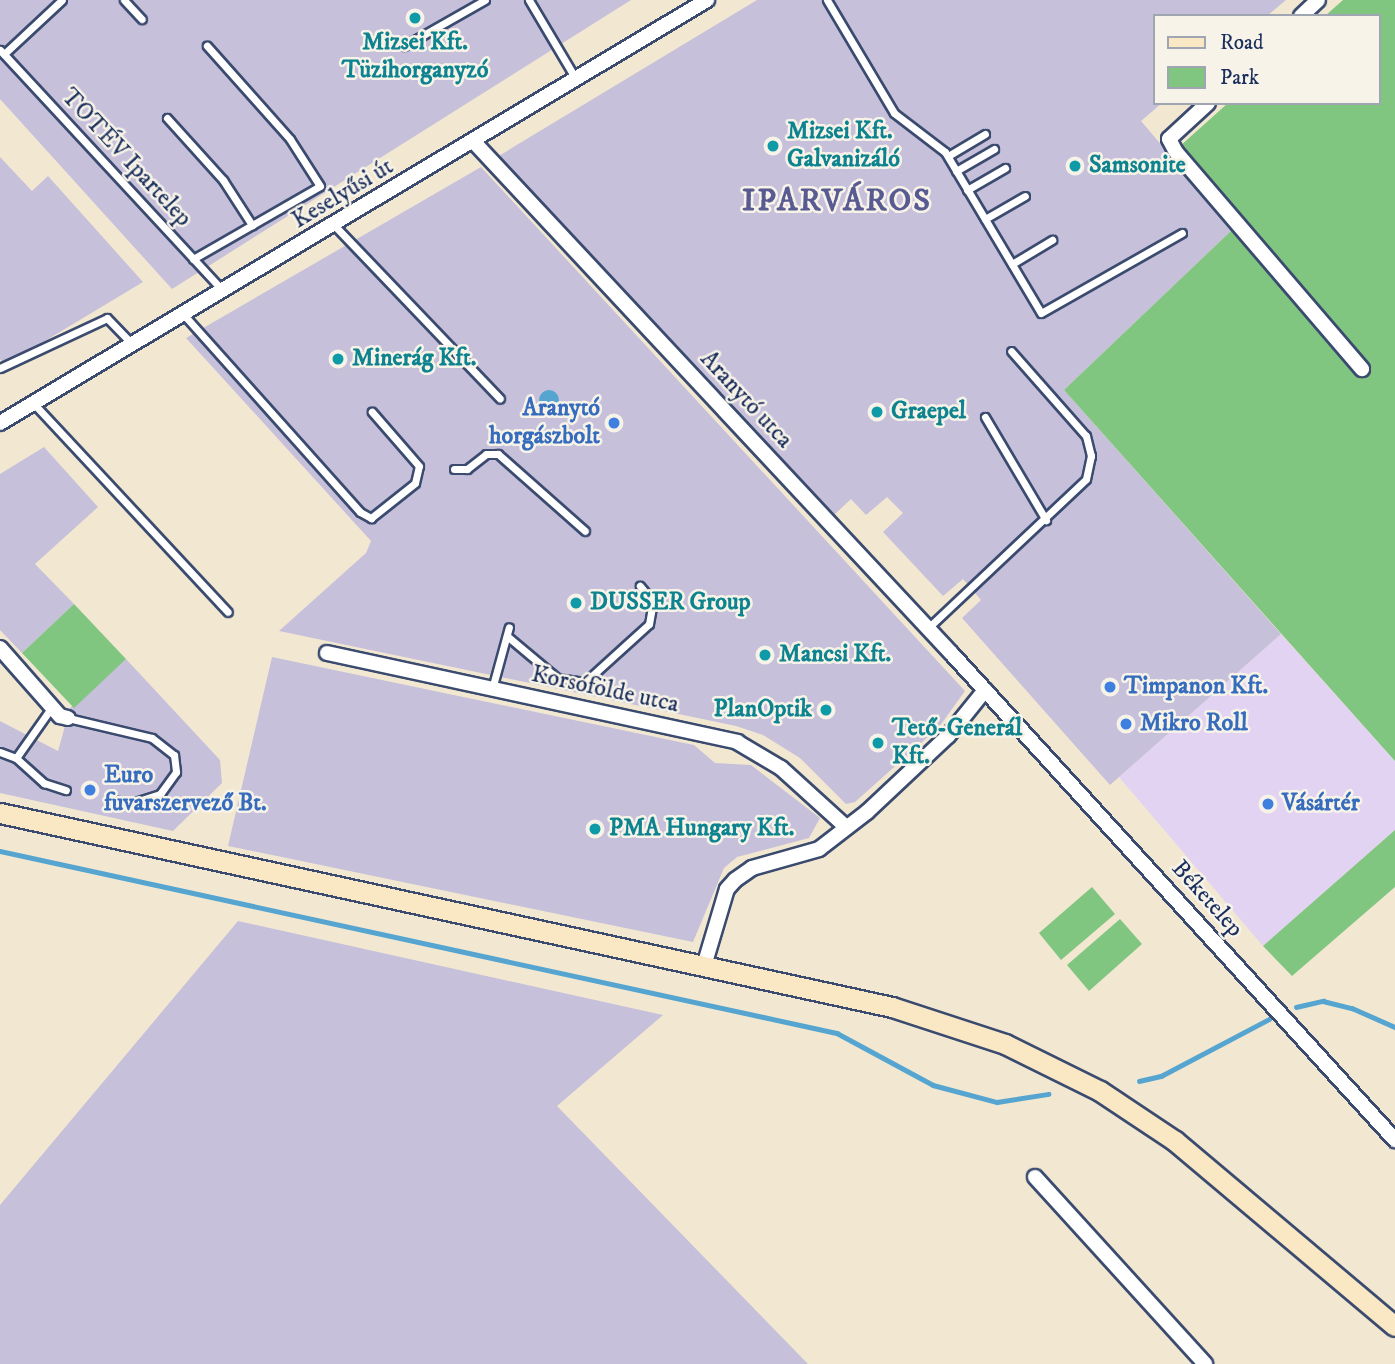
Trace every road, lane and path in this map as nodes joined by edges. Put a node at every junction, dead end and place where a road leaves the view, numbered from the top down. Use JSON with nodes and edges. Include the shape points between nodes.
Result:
{"nodes":[{"id":1,"x":62,"y":0,"type":"edge"},
{"id":2,"x":124,"y":0,"type":"edge"},
{"id":3,"x":485,"y":0,"type":"edge"},
{"id":4,"x":529,"y":0,"type":"edge"},
{"id":5,"x":707,"y":0,"type":"edge"},
{"id":6,"x":827,"y":0,"type":"edge"},
{"id":7,"x":1318,"y":0,"type":"edge"},
{"id":8,"x":1303,"y":14,"type":"edge"},
{"id":9,"x":142,"y":19,"type":"dead end"},
{"id":10,"x":207,"y":46,"type":"dead end"},
{"id":11,"x":404,"y":46,"type":"dead end"},
{"id":12,"x":2,"y":52,"type":"edge"},
{"id":13,"x":576,"y":79,"type":"junction"},
{"id":14,"x":1206,"y":105,"type":"edge"},
{"id":15,"x":167,"y":118,"type":"dead end"},
{"id":16,"x":985,"y":134,"type":"dead end"},
{"id":17,"x":474,"y":142,"type":"junction"},
{"id":18,"x":994,"y":149,"type":"dead end"},
{"id":19,"x":947,"y":156,"type":"junction"},
{"id":20,"x":1005,"y":168,"type":"dead end"},
{"id":21,"x":956,"y":171,"type":"junction"},
{"id":22,"x":967,"y":190,"type":"junction"},
{"id":23,"x":1025,"y":196,"type":"dead end"},
{"id":24,"x":985,"y":219,"type":"junction"},
{"id":25,"x":252,"y":225,"type":"junction"},
{"id":26,"x":334,"y":225,"type":"junction"},
{"id":27,"x":1182,"y":233,"type":"dead end"},
{"id":28,"x":1052,"y":240,"type":"dead end"},
{"id":29,"x":193,"y":259,"type":"junction"},
{"id":30,"x":1012,"y":264,"type":"junction"},
{"id":31,"x":224,"y":292,"type":"junction"},
{"id":32,"x":184,"y":315,"type":"junction"},
{"id":33,"x":133,"y":345,"type":"junction"},
{"id":34,"x":1011,"y":351,"type":"dead end"},
{"id":35,"x":0,"y":368,"type":"edge"},
{"id":36,"x":1362,"y":369,"type":"dead end"},
{"id":37,"x":500,"y":399,"type":"dead end"},
{"id":38,"x":34,"y":404,"type":"junction"},
{"id":39,"x":372,"y":412,"type":"dead end"},
{"id":40,"x":985,"y":417,"type":"dead end"},
{"id":41,"x":0,"y":423,"type":"edge"},
{"id":42,"x":453,"y":469,"type":"dead end"},
{"id":43,"x":1046,"y":520,"type":"junction"},
{"id":44,"x":585,"y":531,"type":"dead end"},
{"id":45,"x":640,"y":586,"type":"dead end"},
{"id":46,"x":228,"y":612,"type":"dead end"},
{"id":47,"x":509,"y":627,"type":"dead end"},
{"id":48,"x":928,"y":628,"type":"junction"},
{"id":49,"x":507,"y":636,"type":"junction"},
{"id":50,"x":0,"y":648,"type":"edge"},
{"id":51,"x":327,"y":653,"type":"dead end"},
{"id":52,"x":492,"y":689,"type":"junction"},
{"id":53,"x":985,"y":690,"type":"junction"},
{"id":54,"x":52,"y":707,"type":"junction"},
{"id":55,"x":68,"y":719,"type":"joint"},
{"id":56,"x":0,"y":752,"type":"edge"},
{"id":57,"x":16,"y":758,"type":"junction"},
{"id":58,"x":66,"y":789,"type":"dead end"},
{"id":59,"x":111,"y":800,"type":"dead end"},
{"id":60,"x":0,"y":813,"type":"edge"},
{"id":61,"x":846,"y":827,"type":"junction"},
{"id":62,"x":704,"y":966,"type":"junction"},
{"id":63,"x":1395,"y":1140,"type":"edge"},
{"id":64,"x":1035,"y":1177,"type":"dead end"},
{"id":65,"x":1395,"y":1326,"type":"edge"},
{"id":66,"x":1205,"y":1364,"type":"edge"}],
"edges":[{"from":1,"to":12,"type":"lane"},
{"from":2,"to":9,"type":"lane"},
{"from":3,"to":11,"type":"lane"},
{"from":4,"to":13,"type":"lane"},
{"from":5,"to":13,"type":"street","name":"Keselyűsi út"},
{"from":6,"to":19,"type":"lane","via":[[894,113]]},
{"from":7,"to":8,"type":"street"},
{"from":10,"to":25,"type":"lane","via":[[290,139],[320,186]]},
{"from":12,"to":29,"type":"lane","name":"TOTÉV Ipartelep"},
{"from":13,"to":17,"type":"street","name":"Keselyűsi út"},
{"from":14,"to":36,"type":"street","via":[[1169,139],[1176,152]]},
{"from":15,"to":25,"type":"lane","via":[[223,180]]},
{"from":16,"to":19,"type":"lane"},
{"from":17,"to":26,"type":"street","name":"Keselyűsi út"},
{"from":17,"to":48,"type":"street","name":"Aranytó utca"},
{"from":18,"to":21,"type":"lane"},
{"from":19,"to":21,"type":"lane"},
{"from":20,"to":22,"type":"lane"},
{"from":21,"to":22,"type":"lane"},
{"from":22,"to":24,"type":"lane"},
{"from":23,"to":24,"type":"lane"},
{"from":24,"to":30,"type":"lane"},
{"from":25,"to":29,"type":"lane"},
{"from":26,"to":31,"type":"street","name":"Keselyűsi út"},
{"from":26,"to":37,"type":"lane"},
{"from":27,"to":30,"type":"lane","via":[[1041,313]]},
{"from":28,"to":30,"type":"lane"},
{"from":29,"to":31,"type":"lane","name":"TOTÉV Ipartelep"},
{"from":31,"to":32,"type":"street","name":"Keselyűsi út"},
{"from":32,"to":33,"type":"street","name":"Keselyűsi út"},
{"from":32,"to":39,"type":"lane","via":[[360,512],[371,518],[415,483],[419,466]]},
{"from":33,"to":35,"type":"lane","via":[[107,318]]},
{"from":33,"to":38,"type":"street","name":"Keselyűsi út"},
{"from":34,"to":43,"type":"lane","via":[[1080,426],[1089,446],[1086,479]]},
{"from":38,"to":41,"type":"street","name":"Keselyűsi út"},
{"from":38,"to":46,"type":"lane"},
{"from":40,"to":43,"type":"lane"},
{"from":42,"to":44,"type":"lane","via":[[467,469],[486,454],[498,454]]},
{"from":43,"to":48,"type":"lane"},
{"from":45,"to":49,"type":"lane","via":[[653,602],[649,624],[584,681],[557,678]]},
{"from":47,"to":49,"type":"lane"},
{"from":48,"to":53,"type":"street","name":"Aranytó utca"},
{"from":49,"to":52,"type":"lane"},
{"from":50,"to":54,"type":"street"},
{"from":51,"to":52,"type":"street","name":"Korsófölde utca"},
{"from":52,"to":61,"type":"street","name":"Korsófölde utca","via":[[737,742],[782,768]]},
{"from":53,"to":61,"type":"street","via":[[948,736]]},
{"from":53,"to":63,"type":"street","name":"Béketelep"},
{"from":54,"to":55,"type":"street"},
{"from":54,"to":57,"type":"lane"},
{"from":55,"to":59,"type":"lane","via":[[152,738],[174,755],[176,772],[160,794],[133,803]]},
{"from":56,"to":57,"type":"lane"},
{"from":57,"to":58,"type":"lane","via":[[44,783]]},
{"from":60,"to":62,"type":"main road"},
{"from":61,"to":62,"type":"street","via":[[819,849],[752,868],[735,880],[727,889]]},
{"from":62,"to":65,"type":"main road","via":[[933,1019],[1054,1066],[1175,1141]]},
{"from":64,"to":66,"type":"street"}]}
